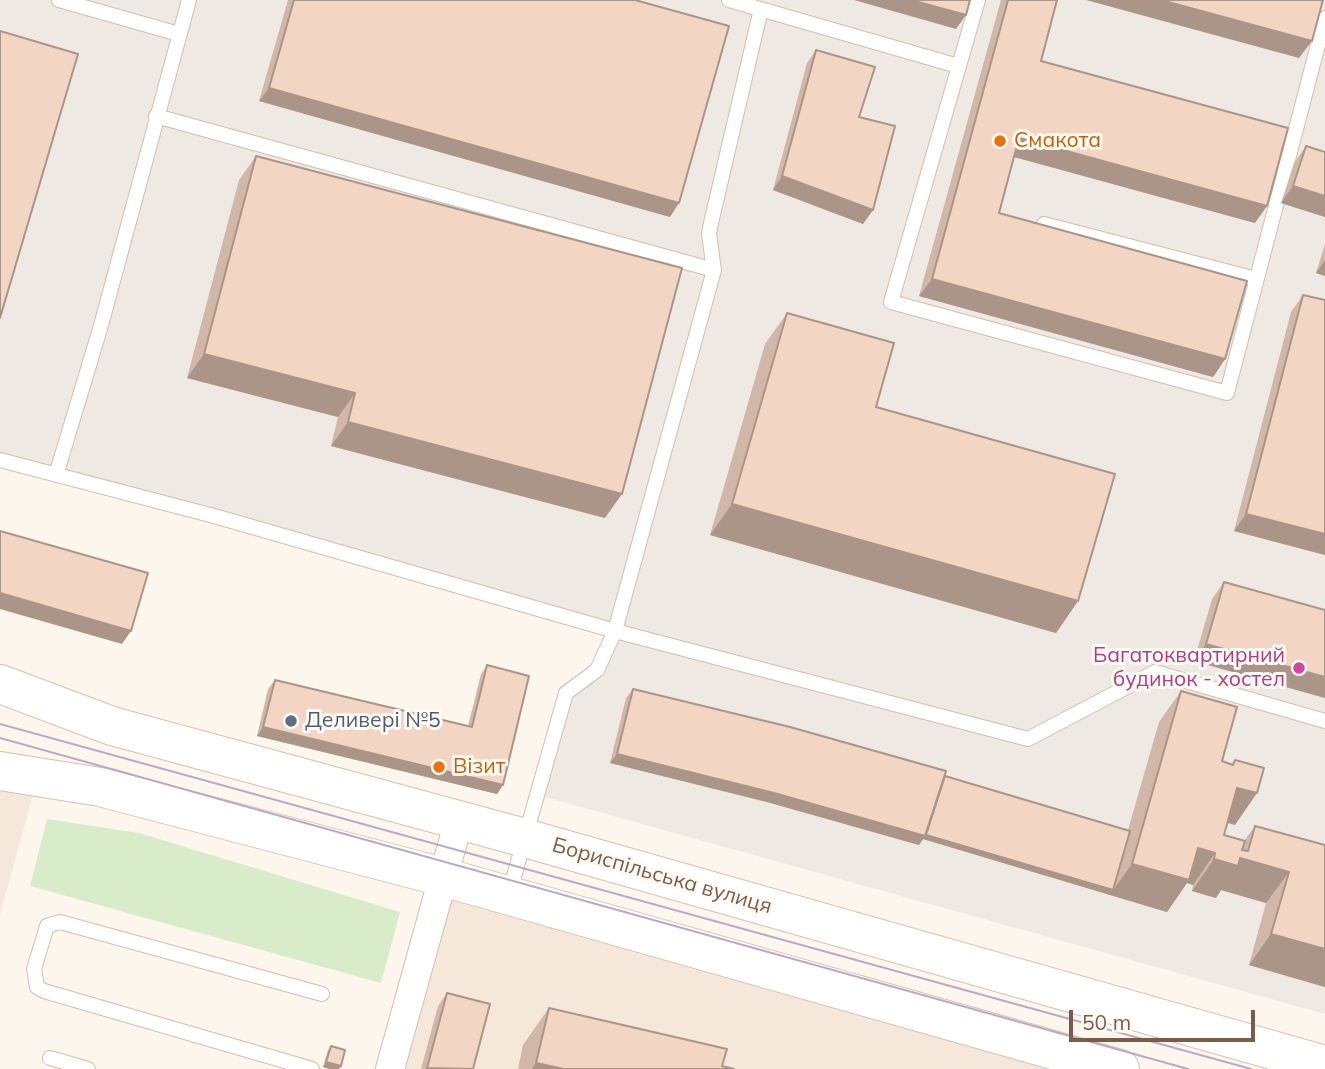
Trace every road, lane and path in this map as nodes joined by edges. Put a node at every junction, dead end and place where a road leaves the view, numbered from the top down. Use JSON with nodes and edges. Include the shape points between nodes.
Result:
{"nodes":[{"id":1,"x":59,"y":0,"type":"edge"},
{"id":2,"x":189,"y":0,"type":"edge"},
{"id":3,"x":729,"y":0,"type":"edge"},
{"id":4,"x":978,"y":0,"type":"edge"},
{"id":5,"x":761,"y":9,"type":"junction"},
{"id":6,"x":1325,"y":18,"type":"edge"},
{"id":7,"x":179,"y":34,"type":"junction"},
{"id":8,"x":958,"y":66,"type":"junction"},
{"id":9,"x":156,"y":116,"type":"junction"},
{"id":10,"x":1044,"y":224,"type":"edge"},
{"id":11,"x":714,"y":270,"type":"junction"},
{"id":12,"x":1256,"y":279,"type":"junction"},
{"id":13,"x":0,"y":460,"type":"edge"},
{"id":14,"x":56,"y":475,"type":"junction"},
{"id":15,"x":615,"y":631,"type":"junction"},
{"id":16,"x":0,"y":684,"type":"edge"},
{"id":17,"x":1325,"y":721,"type":"edge"},
{"id":18,"x":0,"y":771,"type":"edge"},
{"id":19,"x":459,"y":820,"type":"junction"},
{"id":20,"x":525,"y":838,"type":"junction"},
{"id":21,"x":443,"y":877,"type":"junction"},
{"id":22,"x":509,"y":895,"type":"junction"},
{"id":23,"x":323,"y":994,"type":"dead end"},
{"id":24,"x":50,"y":1058,"type":"dead end"},
{"id":25,"x":1269,"y":1059,"type":"edge"},
{"id":26,"x":1325,"y":1065,"type":"edge"},
{"id":27,"x":88,"y":1069,"type":"edge"},
{"id":28,"x":312,"y":1069,"type":"edge"},
{"id":29,"x":390,"y":1069,"type":"edge"},
{"id":30,"x":1120,"y":1069,"type":"edge"}],
"edges":[{"from":1,"to":7,"type":"lane"},
{"from":2,"to":7,"type":"lane"},
{"from":3,"to":5,"type":"lane"},
{"from":4,"to":8,"type":"lane"},
{"from":5,"to":8,"type":"lane"},
{"from":5,"to":11,"type":"lane","via":[[709,234]]},
{"from":6,"to":12,"type":"lane","via":[[1297,149]]},
{"from":7,"to":9,"type":"lane"},
{"from":8,"to":12,"type":"lane","via":[[891,302],[1227,393]]},
{"from":9,"to":11,"type":"lane"},
{"from":9,"to":14,"type":"lane"},
{"from":10,"to":12,"type":"lane"},
{"from":11,"to":15,"type":"lane"},
{"from":13,"to":14,"type":"lane"},
{"from":14,"to":15,"type":"lane"},
{"from":15,"to":17,"type":"lane","via":[[1028,739],[1155,672]]},
{"from":15,"to":20,"type":"lane","via":[[597,670],[566,693]]},
{"from":16,"to":19,"type":"main road","name":"Бориспільська вулиця","via":[[112,726]]},
{"from":18,"to":21,"type":"main road","via":[[100,787]]},
{"from":19,"to":20,"type":"main road","name":"Бориспільська вулиця"},
{"from":19,"to":21,"type":"street"},
{"from":20,"to":22,"type":"lane"},
{"from":20,"to":25,"type":"main road","name":"Бориспільська вулиця"},
{"from":21,"to":22,"type":"main road"},
{"from":21,"to":29,"type":"street"},
{"from":22,"to":30,"type":"main road"},
{"from":23,"to":28,"type":"lane","via":[[60,922],[47,926],[34,970],[37,987],[44,991]]},
{"from":24,"to":27,"type":"lane"},
{"from":25,"to":26,"type":"main road","name":"Бориспільська вулиця"}]}
